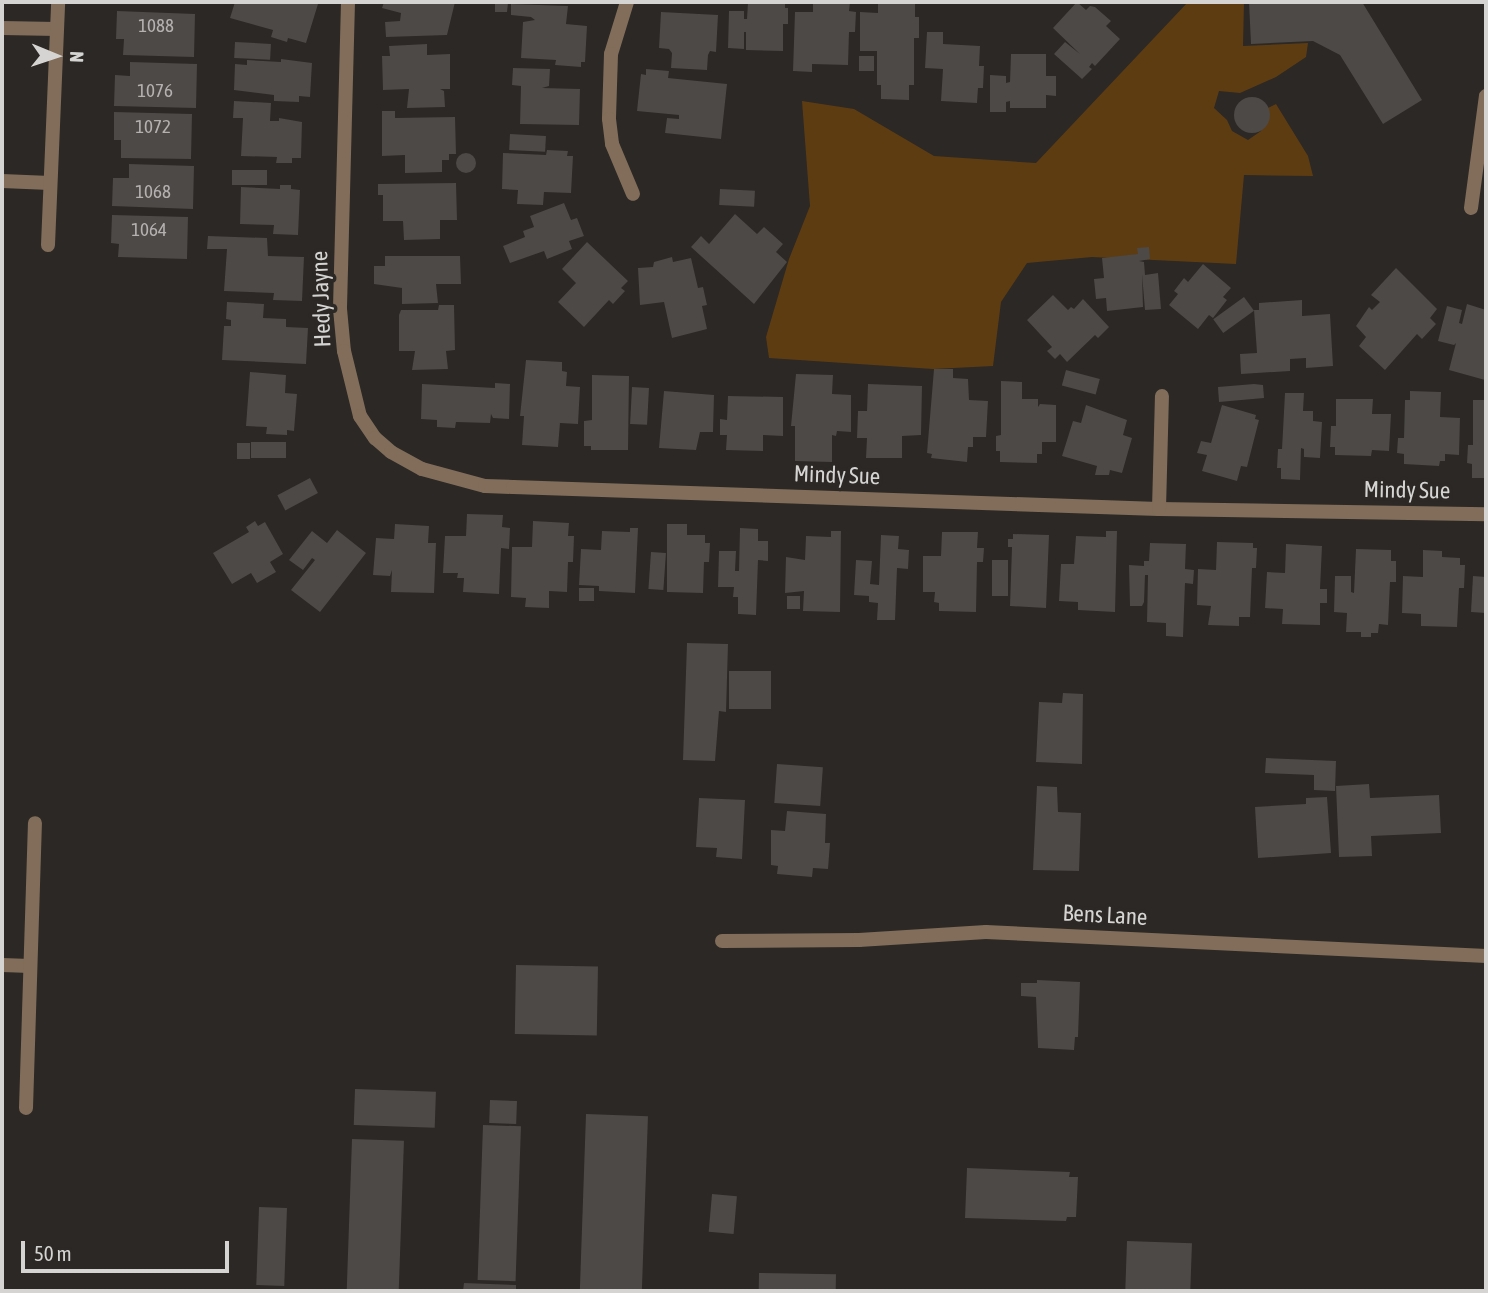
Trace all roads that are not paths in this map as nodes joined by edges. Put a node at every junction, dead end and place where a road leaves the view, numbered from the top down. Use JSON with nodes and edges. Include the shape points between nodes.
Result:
{"nodes":[{"id":1,"x":58,"y":2,"type":"edge"},
{"id":2,"x":348,"y":2,"type":"edge"},
{"id":3,"x":627,"y":2,"type":"edge"},
{"id":4,"x":2,"y":27,"type":"edge"},
{"id":5,"x":57,"y":29,"type":"junction"},
{"id":6,"x":1486,"y":96,"type":"edge"},
{"id":7,"x":2,"y":181,"type":"edge"},
{"id":8,"x":50,"y":183,"type":"junction"},
{"id":9,"x":634,"y":194,"type":"dead end"},
{"id":10,"x":1471,"y":208,"type":"dead end"},
{"id":11,"x":48,"y":245,"type":"dead end"},
{"id":12,"x":1162,"y":396,"type":"dead end"},
{"id":13,"x":513,"y":487,"type":"joint"},
{"id":14,"x":1159,"y":509,"type":"junction"},
{"id":15,"x":1486,"y":514,"type":"edge"},
{"id":16,"x":35,"y":823,"type":"dead end"},
{"id":17,"x":722,"y":941,"type":"dead end"},
{"id":18,"x":1486,"y":956,"type":"edge"},
{"id":19,"x":2,"y":965,"type":"edge"},
{"id":20,"x":30,"y":966,"type":"junction"},
{"id":21,"x":26,"y":1108,"type":"dead end"}],
"edges":[{"from":1,"to":5,"type":"street"},
{"from":2,"to":13,"type":"street","name":"Hedy Jayne","via":[[341,309],[344,351],[360,416],[374,438],[422,469],[485,486]]},
{"from":3,"to":9,"type":"street","via":[[611,54],[609,109],[612,144]]},
{"from":4,"to":5,"type":"street"},
{"from":5,"to":8,"type":"street"},
{"from":6,"to":10,"type":"street"},
{"from":7,"to":8,"type":"street"},
{"from":8,"to":11,"type":"street"},
{"from":12,"to":14,"type":"street"},
{"from":13,"to":14,"type":"street","name":"Mindy Sue"},
{"from":14,"to":15,"type":"street","name":"Mindy Sue"},
{"from":16,"to":20,"type":"street"},
{"from":17,"to":18,"type":"street","name":"Bens Lane","via":[[859,940],[986,932]]},
{"from":19,"to":20,"type":"street"},
{"from":20,"to":21,"type":"street"}]}
